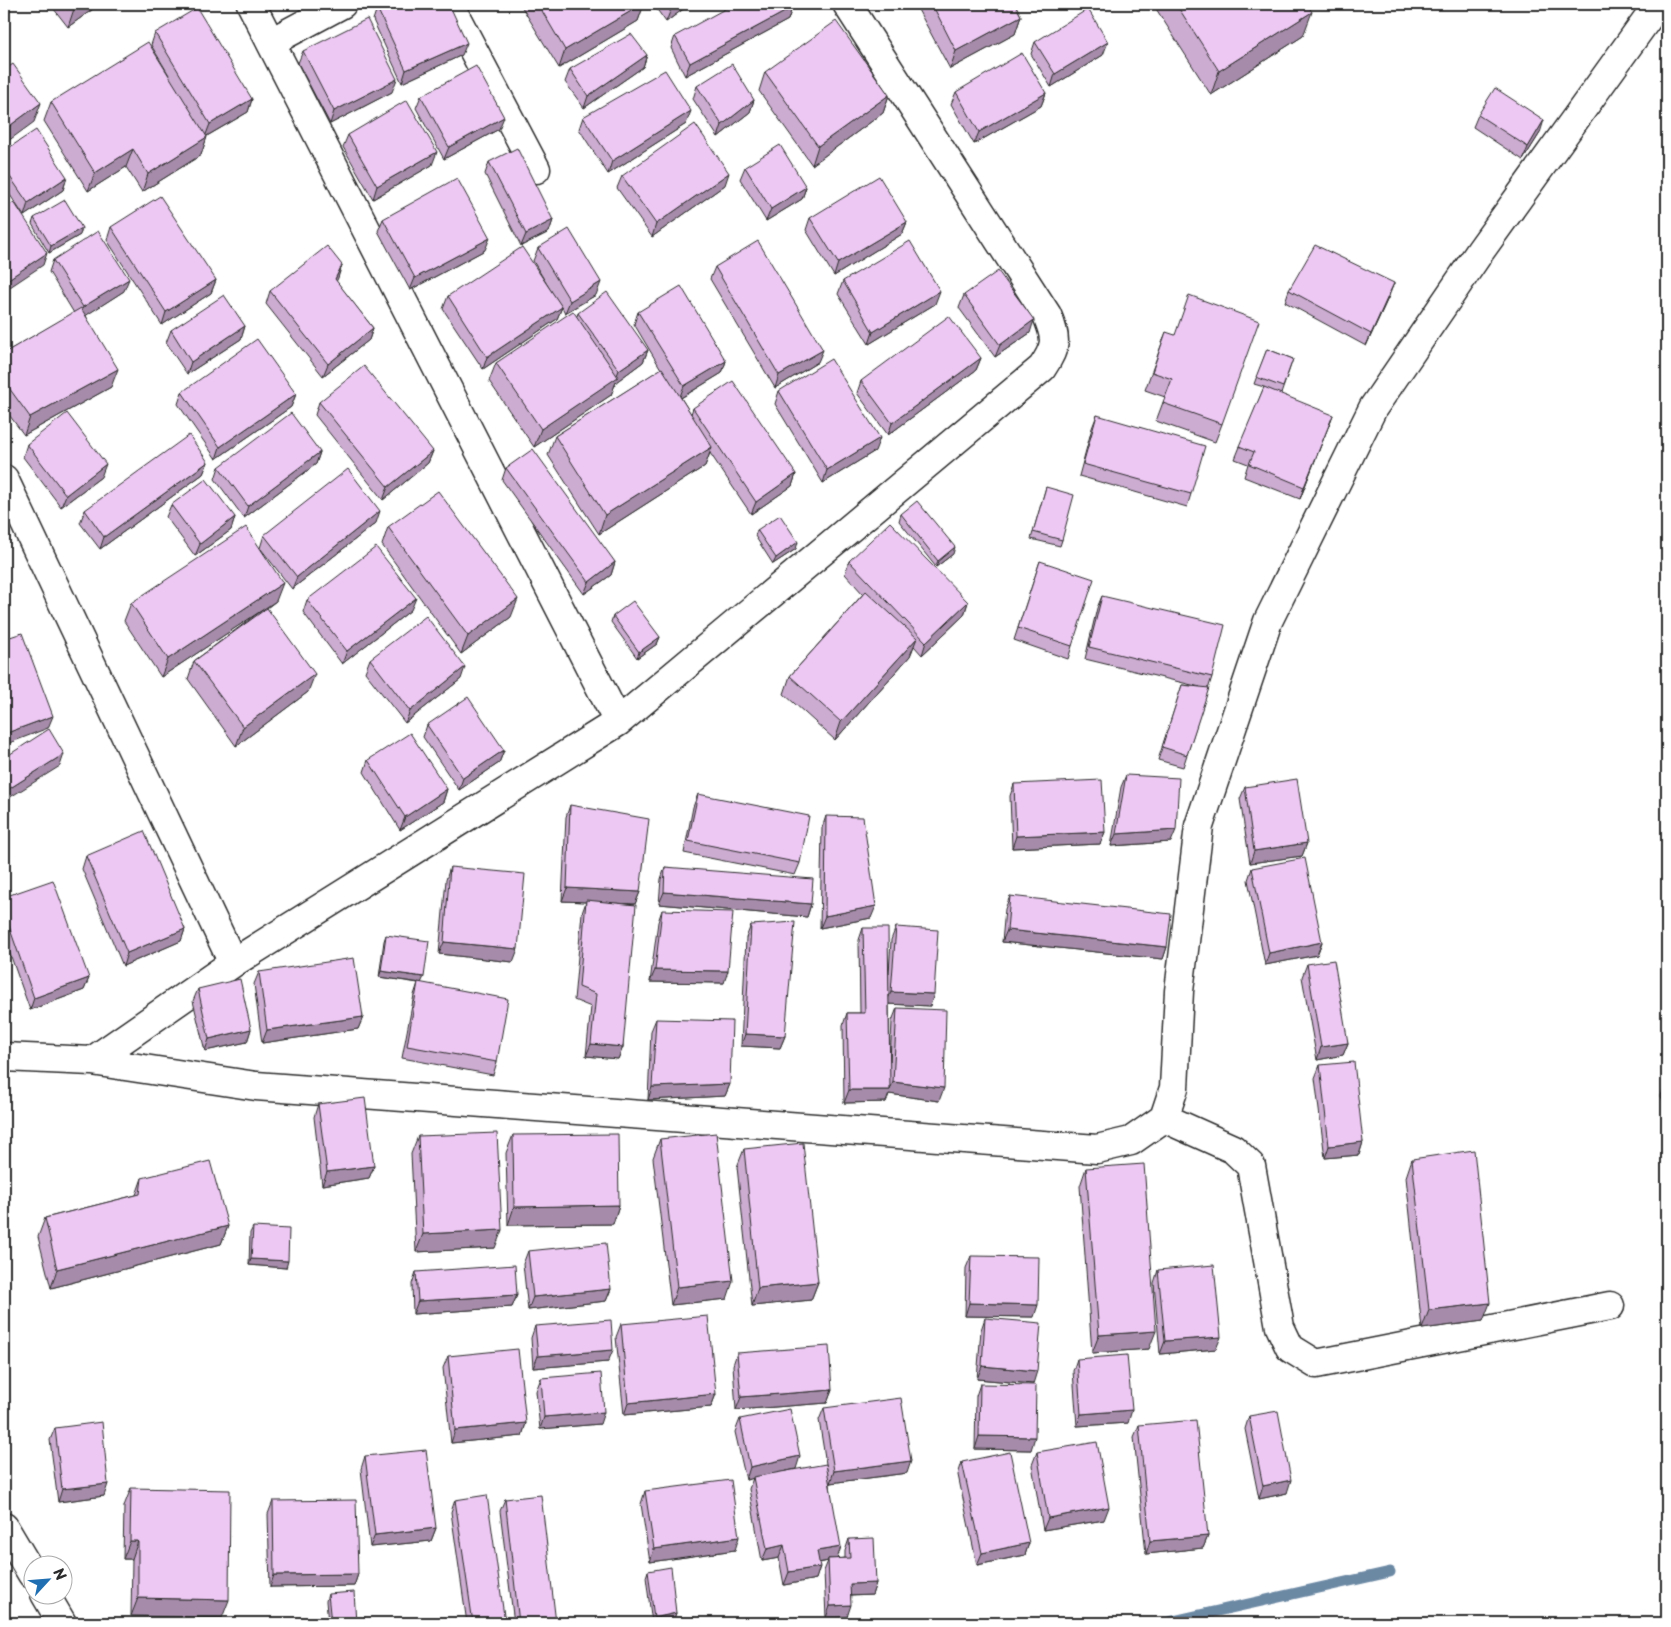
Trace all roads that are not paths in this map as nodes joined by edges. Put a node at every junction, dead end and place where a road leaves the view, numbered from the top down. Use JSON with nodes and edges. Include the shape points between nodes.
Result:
{"nodes":[{"id":1,"x":251,"y":4,"type":"edge"},
{"id":2,"x":342,"y":4,"type":"edge"},
{"id":3,"x":449,"y":4,"type":"edge"},
{"id":4,"x":847,"y":4,"type":"edge"},
{"id":5,"x":1658,"y":4,"type":"edge"},
{"id":6,"x":271,"y":42,"type":"junction"},
{"id":7,"x":536,"y":169,"type":"dead end"},
{"id":8,"x":4,"y":480,"type":"edge"},
{"id":9,"x":618,"y":722,"type":"junction"},
{"id":10,"x":233,"y":962,"type":"junction"},
{"id":11,"x":4,"y":1057,"type":"edge"},
{"id":12,"x":92,"y":1061,"type":"junction"},
{"id":13,"x":1164,"y":1118,"type":"junction"},
{"id":14,"x":1610,"y":1306,"type":"dead end"},
{"id":15,"x":4,"y":1527,"type":"edge"},
{"id":16,"x":22,"y":1557,"type":"edge"},
{"id":17,"x":51,"y":1604,"type":"edge"},
{"id":18,"x":62,"y":1623,"type":"edge"}],
"edges":[{"from":1,"to":6,"type":"street"},
{"from":2,"to":6,"type":"street"},
{"from":3,"to":7,"type":"street"},
{"from":4,"to":9,"type":"street","via":[[1047,315],[1055,334],[1053,352],[1042,368]]},
{"from":5,"to":13,"type":"street","via":[[1487,242],[1373,408],[1268,621],[1199,826],[1179,991],[1174,1088]]},
{"from":6,"to":9,"type":"street"},
{"from":8,"to":10,"type":"street"},
{"from":9,"to":10,"type":"street"},
{"from":10,"to":12,"type":"street"},
{"from":11,"to":12,"type":"street"},
{"from":12,"to":13,"type":"street","via":[[256,1086],[1097,1149],[1131,1140]]},
{"from":13,"to":14,"type":"street","via":[[1233,1149],[1252,1166],[1280,1327],[1290,1348],[1316,1364]]},
{"from":15,"to":16,"type":"street"},
{"from":17,"to":18,"type":"street"}]}
